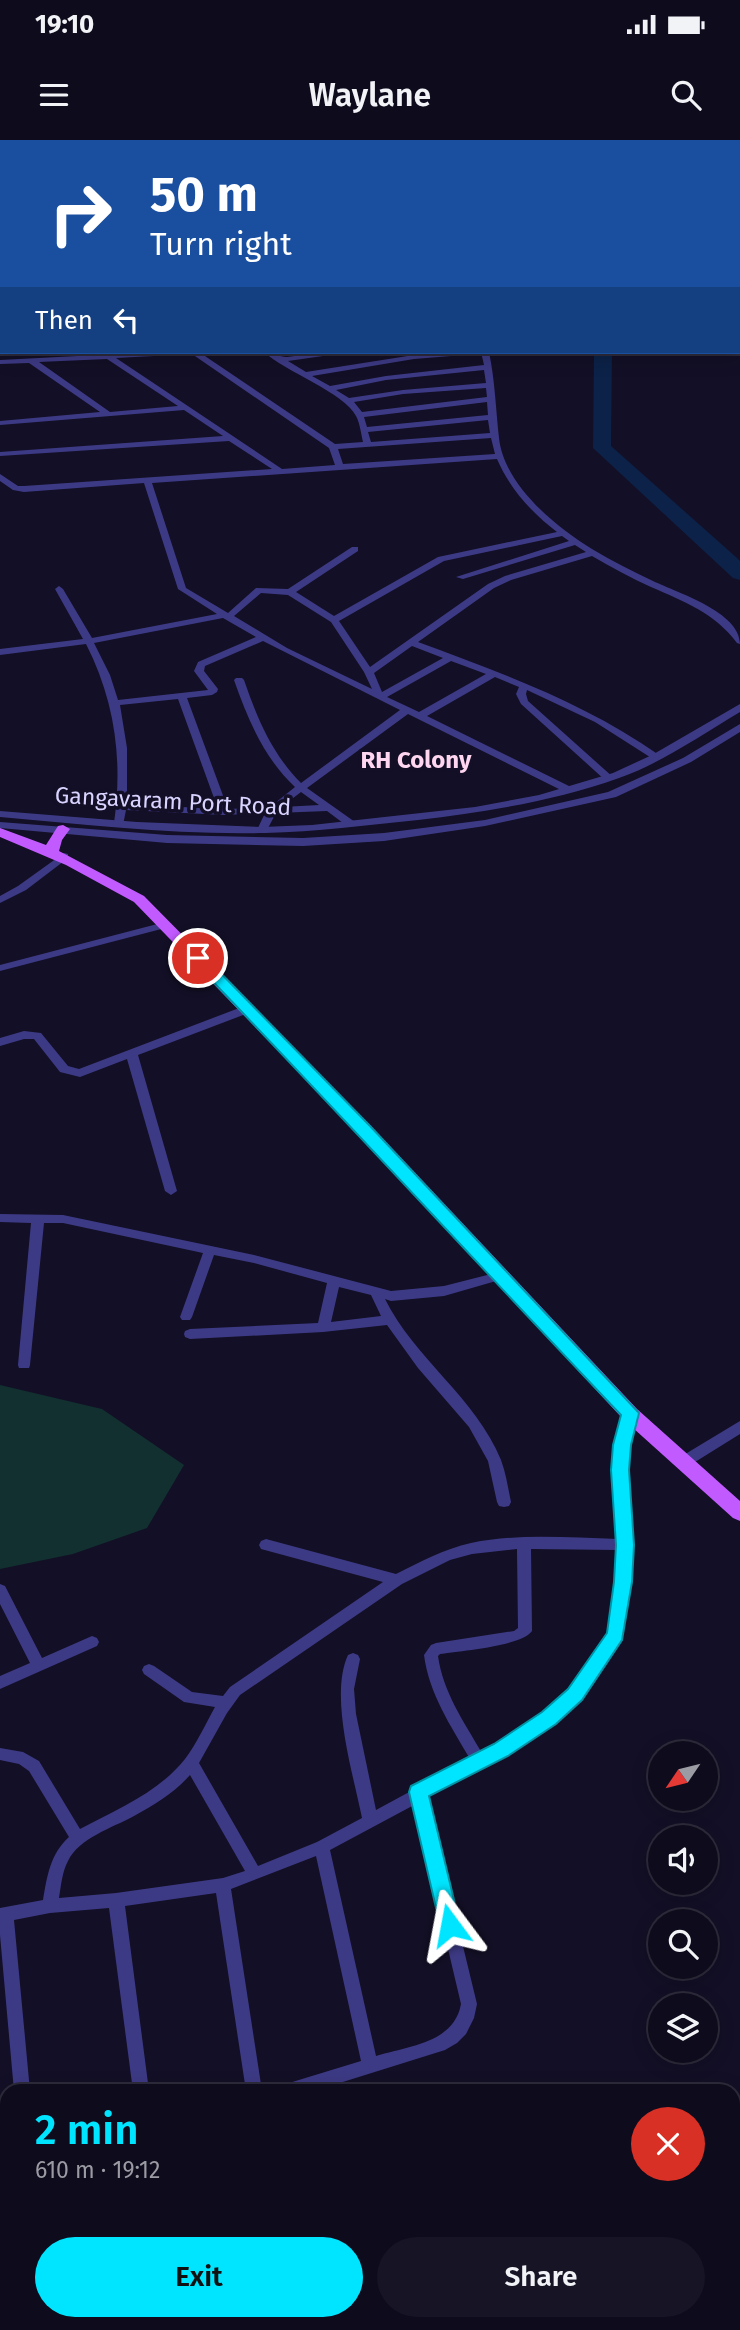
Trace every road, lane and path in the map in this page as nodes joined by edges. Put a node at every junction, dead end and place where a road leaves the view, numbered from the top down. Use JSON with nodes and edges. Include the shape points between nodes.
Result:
{"nodes":[{"id":1,"x":161,"y":354,"type":"edge"},
{"id":2,"x":198,"y":354,"type":"edge"},
{"id":3,"x":271,"y":354,"type":"edge"},
{"id":4,"x":322,"y":354,"type":"edge"},
{"id":5,"x":454,"y":354,"type":"edge"},
{"id":6,"x":486,"y":354,"type":"edge"},
{"id":7,"x":109,"y":357,"type":"junction"},
{"id":8,"x":279,"y":360,"type":"junction"},
{"id":9,"x":32,"y":361,"type":"junction"},
{"id":10,"x":0,"y":362,"type":"edge"},
{"id":11,"x":489,"y":367,"type":"junction"},
{"id":12,"x":303,"y":375,"type":"junction"},
{"id":13,"x":490,"y":385,"type":"junction"},
{"id":14,"x":328,"y":389,"type":"junction"},
{"id":15,"x":492,"y":399,"type":"junction"},
{"id":16,"x":348,"y":401,"type":"junction"},
{"id":17,"x":184,"y":408,"type":"junction"},
{"id":18,"x":109,"y":415,"type":"junction"},
{"id":19,"x":360,"y":415,"type":"junction"},
{"id":20,"x":493,"y":417,"type":"junction"},
{"id":21,"x":0,"y":423,"type":"edge"},
{"id":22,"x":364,"y":430,"type":"junction"},
{"id":23,"x":496,"y":435,"type":"junction"},
{"id":24,"x":231,"y":438,"type":"junction"},
{"id":25,"x":367,"y":443,"type":"junction"},
{"id":26,"x":333,"y":447,"type":"junction"},
{"id":27,"x":0,"y":454,"type":"edge"},
{"id":28,"x":501,"y":460,"type":"junction"},
{"id":29,"x":340,"y":468,"type":"junction"},
{"id":30,"x":280,"y":470,"type":"junction"},
{"id":31,"x":0,"y":477,"type":"edge"},
{"id":32,"x":147,"y":480,"type":"junction"},
{"id":33,"x":565,"y":533,"type":"junction"},
{"id":34,"x":577,"y":542,"type":"junction"},
{"id":35,"x":355,"y":549,"type":"dead end"},
{"id":36,"x":470,"y":551,"type":"junction"},
{"id":37,"x":593,"y":553,"type":"junction"},
{"id":38,"x":487,"y":569,"type":"junction"},
{"id":39,"x":460,"y":577,"type":"dead end"},
{"id":40,"x":501,"y":581,"type":"junction"},
{"id":41,"x":59,"y":589,"type":"dead end"},
{"id":42,"x":290,"y":592,"type":"junction"},
{"id":43,"x":225,"y":616,"type":"junction"},
{"id":44,"x":334,"y":620,"type":"junction"},
{"id":45,"x":263,"y":638,"type":"junction"},
{"id":46,"x":89,"y":641,"type":"junction"},
{"id":47,"x":740,"y":641,"type":"edge"},
{"id":48,"x":409,"y":642,"type":"junction"},
{"id":49,"x":0,"y":652,"type":"edge"},
{"id":50,"x":449,"y":658,"type":"junction"},
{"id":51,"x":369,"y":672,"type":"junction"},
{"id":52,"x":492,"y":674,"type":"junction"},
{"id":53,"x":239,"y":680,"type":"dead end"},
{"id":54,"x":524,"y":686,"type":"junction"},
{"id":55,"x":183,"y":696,"type":"junction"},
{"id":56,"x":380,"y":697,"type":"junction"},
{"id":57,"x":114,"y":703,"type":"junction"},
{"id":58,"x":740,"y":707,"type":"edge"},
{"id":59,"x":407,"y":710,"type":"junction"},
{"id":60,"x":419,"y":716,"type":"junction"},
{"id":61,"x":740,"y":727,"type":"edge"},
{"id":62,"x":651,"y":753,"type":"junction"},
{"id":63,"x":592,"y":762,"type":"joint"},
{"id":64,"x":605,"y":774,"type":"junction"},
{"id":65,"x":300,"y":787,"type":"junction"},
{"id":66,"x":569,"y":790,"type":"junction"},
{"id":67,"x":121,"y":807,"type":"junction"},
{"id":68,"x":331,"y":808,"type":"junction"},
{"id":69,"x":224,"y":812,"type":"junction"},
{"id":70,"x":271,"y":812,"type":"junction"},
{"id":71,"x":0,"y":814,"type":"edge"},
{"id":72,"x":415,"y":817,"type":"junction"},
{"id":73,"x":118,"y":823,"type":"junction"},
{"id":74,"x":351,"y":824,"type":"junction"},
{"id":75,"x":0,"y":825,"type":"edge"},
{"id":76,"x":63,"y":829,"type":"junction"},
{"id":77,"x":262,"y":830,"type":"junction"},
{"id":78,"x":0,"y":832,"type":"edge"},
{"id":79,"x":422,"y":832,"type":"junction"},
{"id":80,"x":58,"y":854,"type":"junction"},
{"id":81,"x":0,"y":900,"type":"edge"},
{"id":82,"x":165,"y":925,"type":"junction"},
{"id":83,"x":0,"y":968,"type":"edge"},
{"id":84,"x":247,"y":1009,"type":"junction"},
{"id":85,"x":0,"y":1042,"type":"edge"},
{"id":86,"x":132,"y":1055,"type":"junction"},
{"id":87,"x":171,"y":1191,"type":"dead end"},
{"id":88,"x":0,"y":1218,"type":"edge"},
{"id":89,"x":38,"y":1218,"type":"junction"},
{"id":90,"x":210,"y":1249,"type":"junction"},
{"id":91,"x":499,"y":1276,"type":"junction"},
{"id":92,"x":334,"y":1282,"type":"junction"},
{"id":93,"x":376,"y":1293,"type":"junction"},
{"id":94,"x":186,"y":1317,"type":"dead end"},
{"id":95,"x":391,"y":1320,"type":"junction"},
{"id":96,"x":323,"y":1327,"type":"junction"},
{"id":97,"x":190,"y":1334,"type":"dead end"},
{"id":98,"x":24,"y":1365,"type":"dead end"},
{"id":99,"x":630,"y":1413,"type":"junction"},
{"id":100,"x":740,"y":1427,"type":"edge"},
{"id":101,"x":682,"y":1463,"type":"junction"},
{"id":102,"x":505,"y":1502,"type":"dead end"},
{"id":103,"x":740,"y":1513,"type":"edge"},
{"id":104,"x":524,"y":1543,"type":"junction"},
{"id":105,"x":266,"y":1545,"type":"dead end"},
{"id":106,"x":625,"y":1545,"type":"junction"},
{"id":107,"x":397,"y":1580,"type":"junction"},
{"id":108,"x":0,"y":1590,"type":"edge"},
{"id":109,"x":92,"y":1642,"type":"dead end"},
{"id":110,"x":353,"y":1659,"type":"dead end"},
{"id":111,"x":39,"y":1666,"type":"junction"},
{"id":112,"x":149,"y":1670,"type":"dead end"},
{"id":113,"x":0,"y":1683,"type":"edge"},
{"id":114,"x":224,"y":1702,"type":"junction"},
{"id":115,"x":0,"y":1754,"type":"edge"},
{"id":116,"x":479,"y":1761,"type":"junction"},
{"id":117,"x":191,"y":1763,"type":"junction"},
{"id":118,"x":418,"y":1792,"type":"junction"},
{"id":119,"x":370,"y":1819,"type":"junction"},
{"id":120,"x":78,"y":1839,"type":"junction"},
{"id":121,"x":322,"y":1847,"type":"junction"},
{"id":122,"x":255,"y":1874,"type":"junction"},
{"id":123,"x":223,"y":1885,"type":"junction"},
{"id":124,"x":116,"y":1900,"type":"junction"},
{"id":125,"x":50,"y":1906,"type":"junction"},
{"id":126,"x":3,"y":1915,"type":"edge"},
{"id":127,"x":370,"y":2066,"type":"junction"},
{"id":128,"x":21,"y":2084,"type":"edge"},
{"id":129,"x":140,"y":2084,"type":"edge"},
{"id":130,"x":253,"y":2084,"type":"edge"},
{"id":131,"x":312,"y":2084,"type":"edge"}],
"edges":[{"from":1,"to":7,"type":"street"},
{"from":2,"to":26,"type":"street"},
{"from":3,"to":8,"type":"street"},
{"from":4,"to":8,"type":"street"},
{"from":5,"to":12,"type":"street"},
{"from":6,"to":11,"type":"street"},
{"from":7,"to":9,"type":"street"},
{"from":7,"to":17,"type":"street"},
{"from":8,"to":12,"type":"street"},
{"from":9,"to":10,"type":"street"},
{"from":9,"to":18,"type":"street"},
{"from":11,"to":13,"type":"street"},
{"from":11,"to":14,"type":"street"},
{"from":12,"to":14,"type":"street"},
{"from":13,"to":15,"type":"street"},
{"from":13,"to":16,"type":"street"},
{"from":14,"to":16,"type":"street"},
{"from":15,"to":19,"type":"street"},
{"from":15,"to":20,"type":"street"},
{"from":16,"to":19,"type":"street"},
{"from":17,"to":18,"type":"street"},
{"from":17,"to":24,"type":"street"},
{"from":18,"to":21,"type":"street"},
{"from":19,"to":22,"type":"street"},
{"from":20,"to":22,"type":"street"},
{"from":20,"to":23,"type":"street"},
{"from":22,"to":25,"type":"street"},
{"from":23,"to":25,"type":"street"},
{"from":23,"to":28,"type":"street"},
{"from":24,"to":27,"type":"street"},
{"from":24,"to":30,"type":"street"},
{"from":25,"to":26,"type":"street"},
{"from":26,"to":29,"type":"street"},
{"from":28,"to":29,"type":"street"},
{"from":28,"to":33,"type":"street","via":[[527,501]]},
{"from":29,"to":30,"type":"street"},
{"from":30,"to":32,"type":"street"},
{"from":31,"to":32,"type":"street","via":[[24,489]]},
{"from":32,"to":43,"type":"street","via":[[183,589]]},
{"from":33,"to":34,"type":"street"},
{"from":33,"to":36,"type":"street"},
{"from":34,"to":37,"type":"street"},
{"from":34,"to":38,"type":"street"},
{"from":35,"to":42,"type":"street"},
{"from":36,"to":38,"type":"street"},
{"from":36,"to":44,"type":"street","via":[[428,565]]},
{"from":37,"to":40,"type":"street"},
{"from":37,"to":47,"type":"street","via":[[713,613]]},
{"from":38,"to":39,"type":"street"},
{"from":38,"to":40,"type":"street"},
{"from":40,"to":48,"type":"street"},
{"from":41,"to":46,"type":"street"},
{"from":42,"to":43,"type":"street","via":[[259,590]]},
{"from":42,"to":44,"type":"street"},
{"from":43,"to":45,"type":"street"},
{"from":43,"to":46,"type":"street"},
{"from":44,"to":51,"type":"street"},
{"from":45,"to":55,"type":"street","via":[[201,664],[200,671],[213,691]]},
{"from":45,"to":56,"type":"street"},
{"from":46,"to":49,"type":"street"},
{"from":46,"to":57,"type":"street"},
{"from":48,"to":50,"type":"street"},
{"from":48,"to":51,"type":"street"},
{"from":50,"to":52,"type":"street"},
{"from":50,"to":56,"type":"street"},
{"from":51,"to":56,"type":"street"},
{"from":52,"to":54,"type":"street"},
{"from":52,"to":60,"type":"street"},
{"from":53,"to":65,"type":"street","via":[[263,740]]},
{"from":54,"to":62,"type":"street","via":[[596,718]]},
{"from":54,"to":63,"type":"street","via":[[520,694],[524,702]]},
{"from":55,"to":57,"type":"street"},
{"from":55,"to":69,"type":"street"},
{"from":56,"to":59,"type":"street"},
{"from":57,"to":67,"type":"street","via":[[121,738]]},
{"from":58,"to":62,"type":"street","name":"Gangavaram Port Road"},
{"from":59,"to":60,"type":"street"},
{"from":59,"to":65,"type":"street"},
{"from":60,"to":66,"type":"street"},
{"from":61,"to":79,"type":"street","name":"Gangavaram Port Road","via":[[687,760],[612,795],[523,816]]},
{"from":62,"to":64,"type":"street","name":"Gangavaram Port Road"},
{"from":63,"to":64,"type":"street"},
{"from":64,"to":66,"type":"street","name":"Gangavaram Port Road"},
{"from":65,"to":68,"type":"street"},
{"from":65,"to":70,"type":"street"},
{"from":66,"to":72,"type":"street","name":"Gangavaram Port Road"},
{"from":67,"to":69,"type":"street"},
{"from":67,"to":73,"type":"street"},
{"from":68,"to":70,"type":"street"},
{"from":68,"to":74,"type":"street"},
{"from":69,"to":70,"type":"street"},
{"from":70,"to":77,"type":"street"},
{"from":71,"to":73,"type":"street","name":"Gangavaram Port Road"},
{"from":72,"to":74,"type":"street","name":"Gangavaram Port Road"},
{"from":72,"to":79,"type":"street"},
{"from":73,"to":77,"type":"street","name":"Gangavaram Port Road"},
{"from":74,"to":77,"type":"street","name":"Gangavaram Port Road"},
{"from":75,"to":76,"type":"street","name":"Gangavaram Port Road"},
{"from":76,"to":79,"type":"street","name":"Gangavaram Port Road","via":[[132,838],[280,842]]},
{"from":76,"to":80,"type":"main road","via":[[55,839]]},
{"from":78,"to":80,"type":"main road"},
{"from":80,"to":81,"type":"street","via":[[22,888]]},
{"from":80,"to":82,"type":"main road","via":[[108,878],[139,899]]},
{"from":82,"to":83,"type":"street"},
{"from":82,"to":84,"type":"main road"},
{"from":84,"to":86,"type":"street"},
{"from":84,"to":91,"type":"main road"},
{"from":85,"to":86,"type":"street","via":[[37,1036],[64,1069],[72,1072]]},
{"from":86,"to":87,"type":"street"},
{"from":88,"to":89,"type":"street"},
{"from":89,"to":90,"type":"street"},
{"from":89,"to":98,"type":"street"},
{"from":90,"to":92,"type":"street"},
{"from":90,"to":94,"type":"street"},
{"from":91,"to":93,"type":"street","via":[[416,1296]]},
{"from":91,"to":99,"type":"main road"},
{"from":92,"to":93,"type":"street"},
{"from":92,"to":96,"type":"street"},
{"from":93,"to":95,"type":"street"},
{"from":95,"to":96,"type":"street"},
{"from":95,"to":102,"type":"street","via":[[474,1423],[495,1461]]},
{"from":96,"to":97,"type":"street"},
{"from":99,"to":101,"type":"main road"},
{"from":99,"to":106,"type":"street","via":[[620,1470]]},
{"from":100,"to":101,"type":"street"},
{"from":101,"to":103,"type":"main road"},
{"from":104,"to":106,"type":"street"},
{"from":104,"to":107,"type":"street","via":[[472,1548]]},
{"from":104,"to":116,"type":"street","via":[[525,1631],[436,1649],[431,1655],[446,1700]]},
{"from":105,"to":107,"type":"street"},
{"from":106,"to":116,"type":"street","via":[[616,1635],[575,1695],[531,1732]]},
{"from":107,"to":114,"type":"street","via":[[265,1668]]},
{"from":108,"to":111,"type":"street"},
{"from":109,"to":111,"type":"street"},
{"from":110,"to":119,"type":"street","via":[[349,1714]]},
{"from":111,"to":113,"type":"street"},
{"from":112,"to":114,"type":"street","via":[[189,1698]]},
{"from":114,"to":117,"type":"street"},
{"from":115,"to":120,"type":"street","via":[[23,1758],[34,1766]]},
{"from":116,"to":118,"type":"street"},
{"from":117,"to":120,"type":"street","via":[[151,1799]]},
{"from":117,"to":122,"type":"street"},
{"from":118,"to":119,"type":"street"},
{"from":118,"to":127,"type":"street","via":[[469,2004],[467,2022],[439,2045]]},
{"from":119,"to":121,"type":"street"},
{"from":120,"to":125,"type":"street","via":[[57,1866]]},
{"from":121,"to":122,"type":"street"},
{"from":121,"to":127,"type":"street"},
{"from":122,"to":123,"type":"street"},
{"from":123,"to":124,"type":"street"},
{"from":123,"to":130,"type":"street"},
{"from":124,"to":125,"type":"street"},
{"from":124,"to":129,"type":"street"},
{"from":125,"to":126,"type":"street"},
{"from":126,"to":128,"type":"street"},
{"from":127,"to":131,"type":"street"}]}
